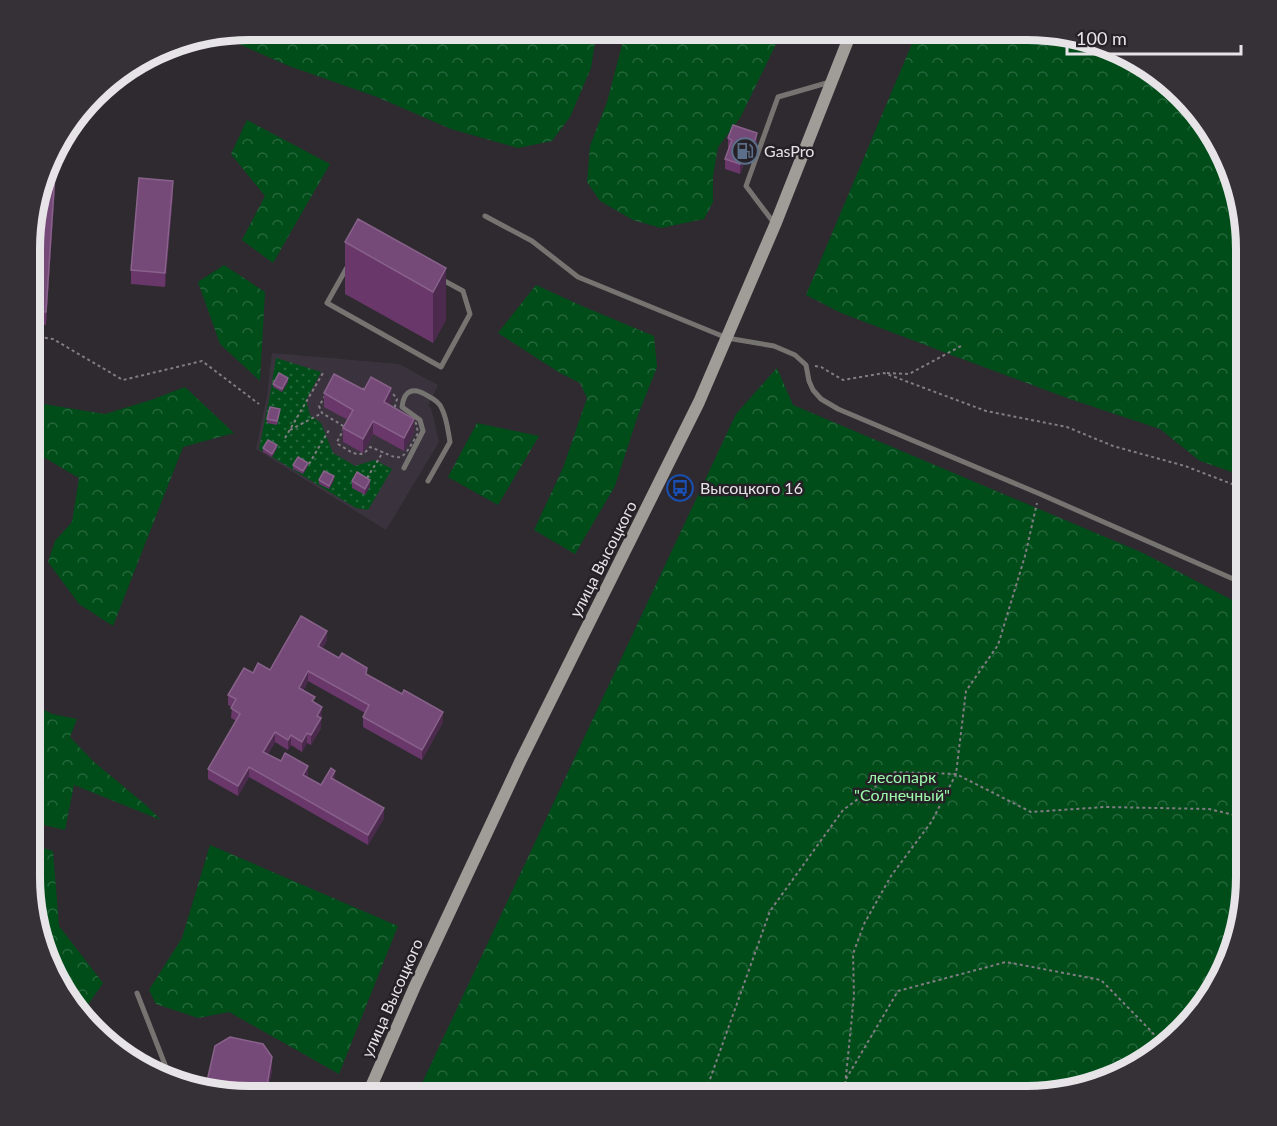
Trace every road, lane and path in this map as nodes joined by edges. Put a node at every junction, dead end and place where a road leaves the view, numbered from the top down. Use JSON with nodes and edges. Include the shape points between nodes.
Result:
{"nodes":[{"id":1,"x":848,"y":41,"type":"edge"},
{"id":2,"x":832,"y":82,"type":"junction"},
{"id":3,"x":485,"y":216,"type":"dead end"},
{"id":4,"x":775,"y":225,"type":"junction"},
{"id":5,"x":447,"y":281,"type":"joint"},
{"id":6,"x":40,"y":337,"type":"edge"},
{"id":7,"x":727,"y":338,"type":"junction"},
{"id":8,"x":961,"y":346,"type":"dead end"},
{"id":9,"x":806,"y":365,"type":"junction"},
{"id":10,"x":323,"y":373,"type":"dead end"},
{"id":11,"x":884,"y":373,"type":"junction"},
{"id":12,"x":259,"y":404,"type":"dead end"},
{"id":13,"x":322,"y":413,"type":"junction"},
{"id":14,"x":290,"y":430,"type":"junction"},
{"id":15,"x":329,"y":430,"type":"dead end"},
{"id":16,"x":285,"y":438,"type":"dead end"},
{"id":17,"x":382,"y":452,"type":"junction"},
{"id":18,"x":309,"y":464,"type":"edge"},
{"id":19,"x":404,"y":468,"type":"dead end"},
{"id":20,"x":367,"y":478,"type":"edge"},
{"id":21,"x":428,"y":481,"type":"dead end"},
{"id":22,"x":1232,"y":484,"type":"dead end"},
{"id":23,"x":1040,"y":494,"type":"junction"},
{"id":24,"x":1236,"y":580,"type":"edge"},
{"id":25,"x":956,"y":774,"type":"junction"},
{"id":26,"x":1236,"y":815,"type":"edge"},
{"id":27,"x":137,"y":993,"type":"dead end"},
{"id":28,"x":1158,"y":1040,"type":"edge"},
{"id":29,"x":166,"y":1068,"type":"edge"},
{"id":30,"x":846,"y":1080,"type":"junction"},
{"id":31,"x":708,"y":1085,"type":"edge"},
{"id":32,"x":845,"y":1085,"type":"edge"},
{"id":33,"x":371,"y":1086,"type":"edge"}],
"edges":[{"from":1,"to":2,"type":"main road","name":"улица Высоцкого"},
{"from":2,"to":4,"type":"main road","name":"улица Высоцкого"},
{"from":2,"to":4,"type":"lane","via":[[778,98],[746,186]]},
{"from":3,"to":7,"type":"lane","via":[[532,242],[578,277]]},
{"from":4,"to":7,"type":"main road","name":"улица Высоцкого"},
{"from":5,"to":5,"type":"lane","via":[[364,237],[327,303],[441,367],[470,314],[463,291]]},
{"from":6,"to":12,"type":"path","via":[[52,339],[123,380],[202,361]]},
{"from":7,"to":9,"type":"lane","via":[[774,346]]},
{"from":7,"to":33,"type":"main road","name":"улица Высоцкого","via":[[520,762]]},
{"from":8,"to":11,"type":"path","via":[[909,374]]},
{"from":9,"to":11,"type":"path","via":[[821,367],[843,380]]},
{"from":9,"to":23,"type":"lane","via":[[813,390],[838,409]]},
{"from":10,"to":14,"type":"path"},
{"from":11,"to":22,"type":"path","via":[[986,411],[1067,427]]},
{"from":13,"to":14,"type":"path"},
{"from":13,"to":17,"type":"path","via":[[345,427],[338,444],[361,455],[370,447]]},
{"from":13,"to":17,"type":"path","via":[[319,406],[331,386],[341,384],[357,393],[372,383],[394,395],[394,410],[416,423],[418,433],[398,458]]},
{"from":14,"to":16,"type":"path"},
{"from":15,"to":18,"type":"path"},
{"from":17,"to":20,"type":"path"},
{"from":19,"to":21,"type":"lane","via":[[423,431],[420,420],[402,405],[405,395],[419,390],[442,406],[450,442]]},
{"from":23,"to":24,"type":"lane"},
{"from":23,"to":25,"type":"path","via":[[998,645],[966,691]]},
{"from":25,"to":26,"type":"path","via":[[1031,812],[1105,807],[1209,809]]},
{"from":25,"to":30,"type":"path","via":[[932,821],[891,876],[864,924],[853,954],[854,996]]},
{"from":25,"to":31,"type":"path","via":[[896,772],[843,810],[770,911]]},
{"from":27,"to":29,"type":"lane"},
{"from":28,"to":30,"type":"path","via":[[1101,980],[1006,962],[898,991]]},
{"from":30,"to":32,"type":"path"}]}
